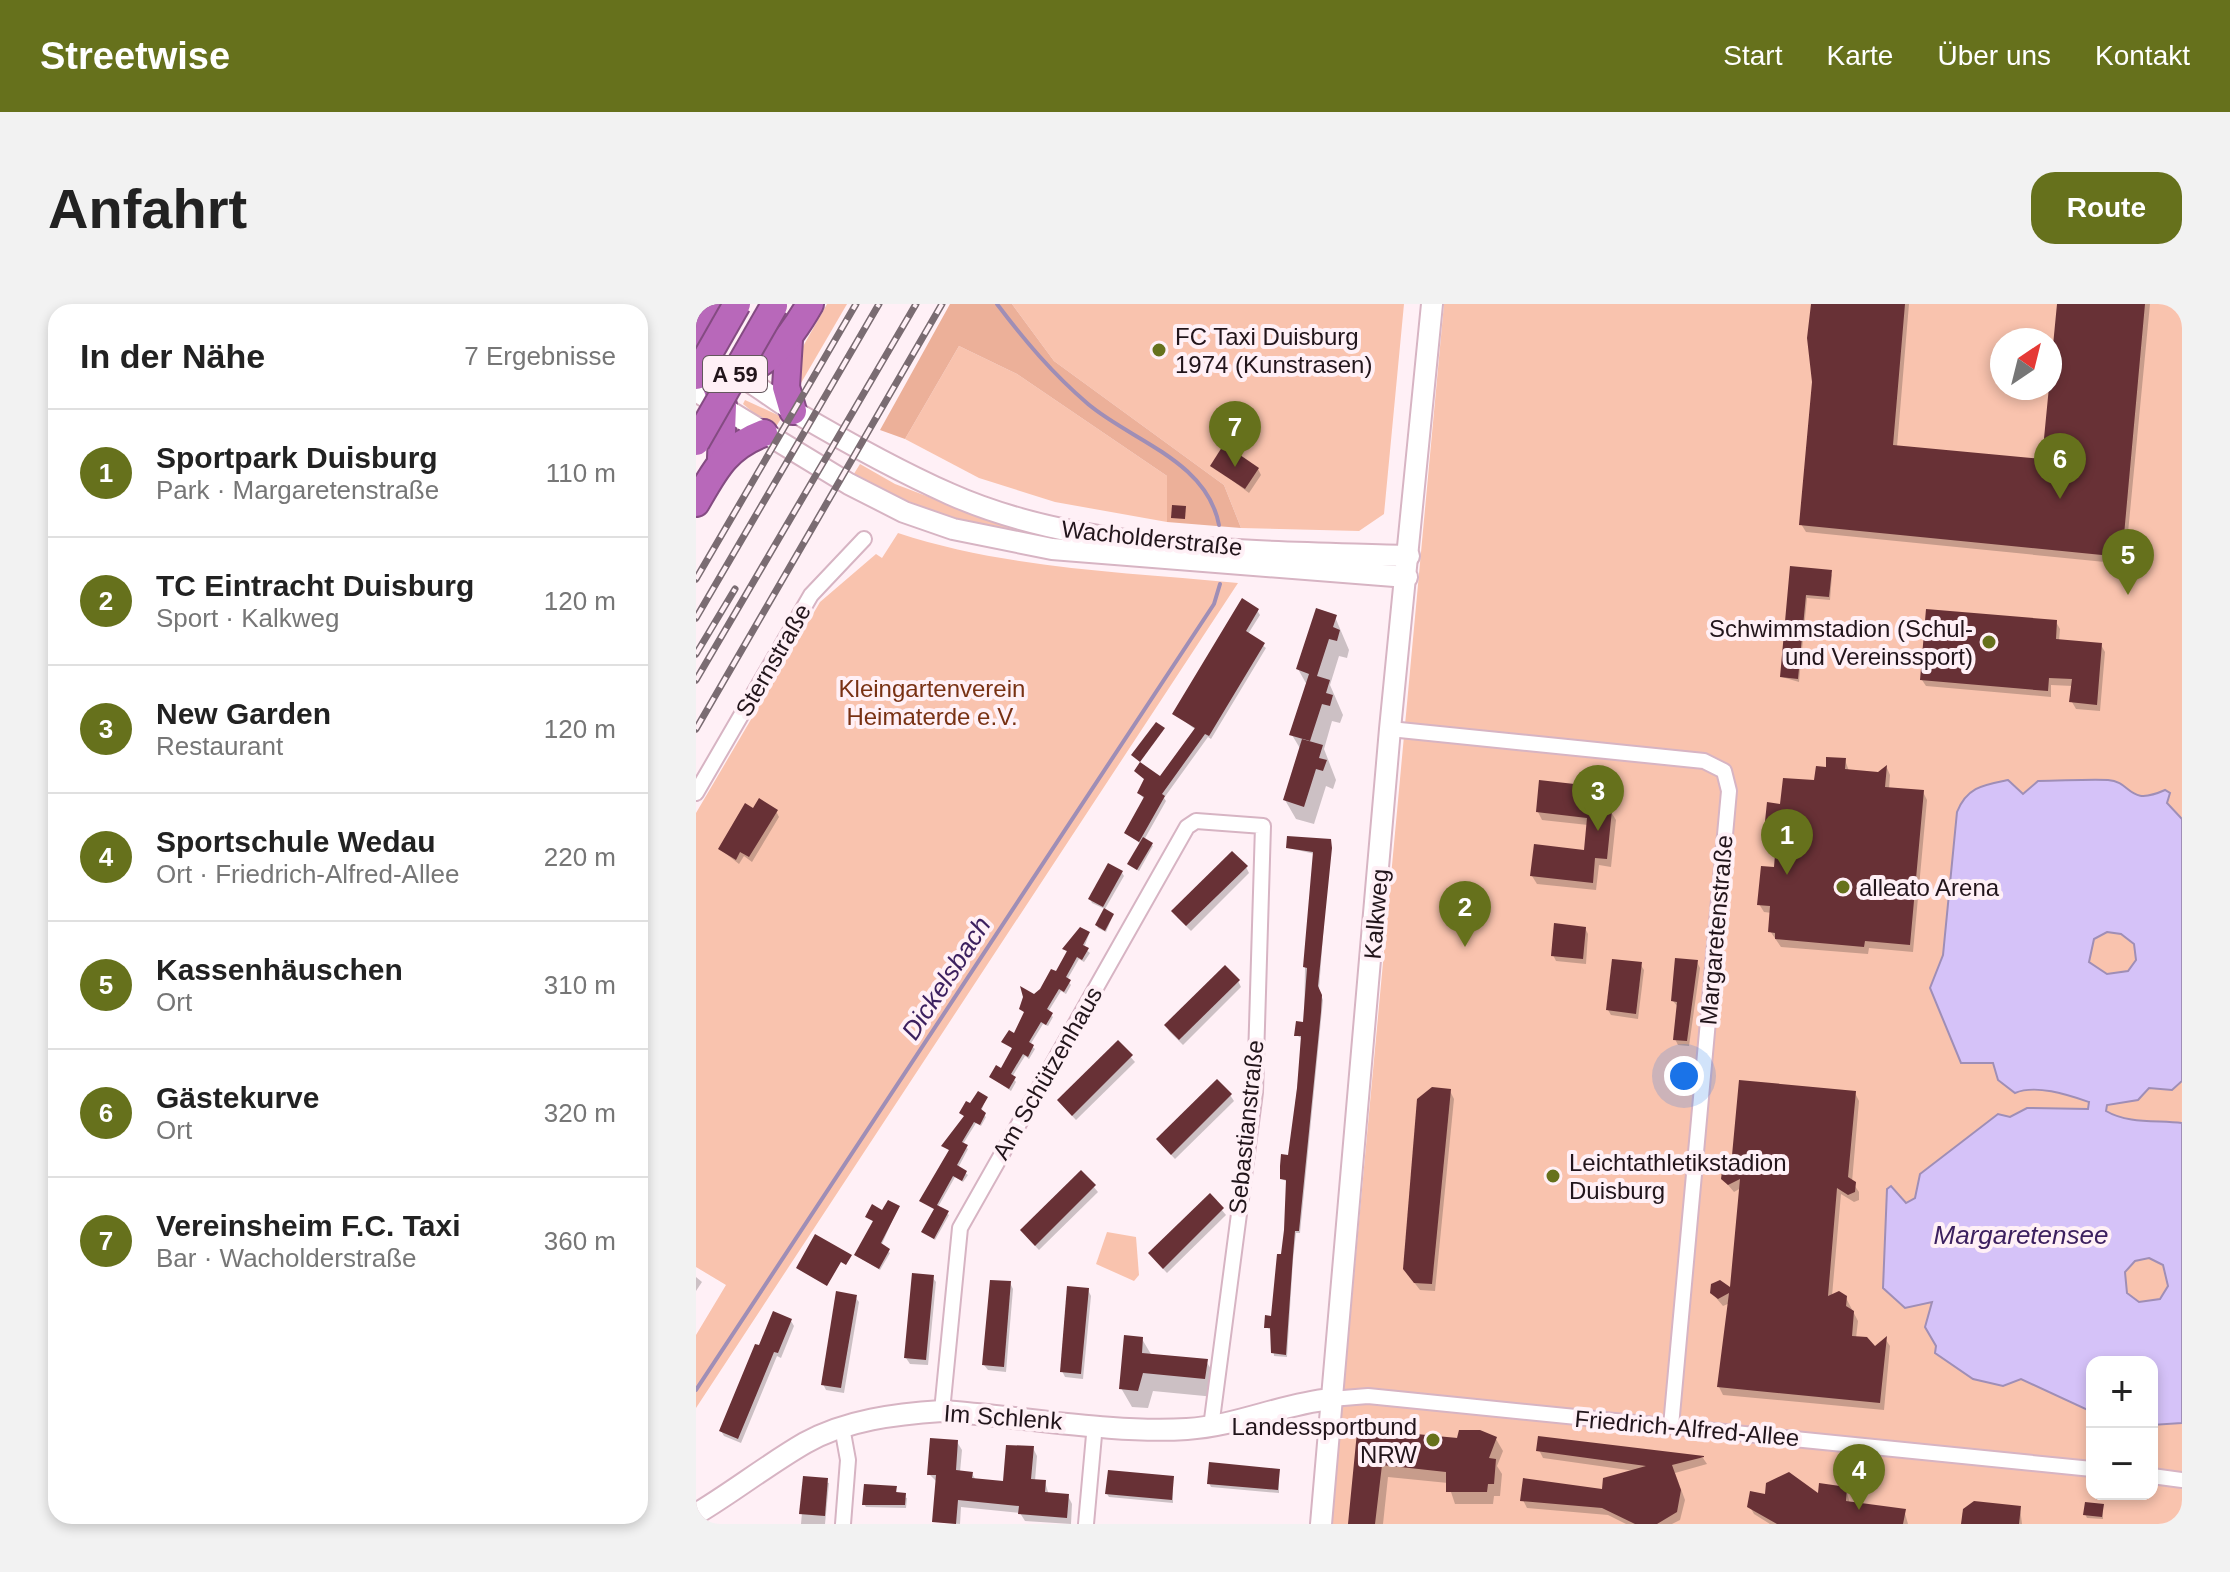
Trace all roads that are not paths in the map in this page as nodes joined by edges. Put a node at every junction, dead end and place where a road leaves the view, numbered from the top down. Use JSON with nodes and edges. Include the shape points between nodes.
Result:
{"nodes":[{"id":1,"x":711,"y":304,"type":"edge"},
{"id":2,"x":737,"y":304,"type":"edge"},
{"id":3,"x":810,"y":304,"type":"edge"},
{"id":4,"x":1432,"y":304,"type":"edge"},
{"id":5,"x":775,"y":305,"type":"edge"},
{"id":6,"x":789,"y":340,"type":"junction"},
{"id":7,"x":706,"y":373,"type":"edge"},
{"id":8,"x":723,"y":405,"type":"junction"},
{"id":9,"x":793,"y":411,"type":"junction"},
{"id":10,"x":764,"y":433,"type":"junction"},
{"id":11,"x":696,"y":442,"type":"edge"},
{"id":12,"x":721,"y":458,"type":"junction"},
{"id":13,"x":696,"y":503,"type":"edge"},
{"id":14,"x":864,"y":539,"type":"dead end"},
{"id":15,"x":1409,"y":556,"type":"junction"},
{"id":16,"x":1407,"y":577,"type":"junction"},
{"id":17,"x":1390,"y":729,"type":"junction"},
{"id":18,"x":696,"y":793,"type":"edge"},
{"id":19,"x":1263,"y":826,"type":"joint"},
{"id":20,"x":1331,"y":1399,"type":"junction"},
{"id":21,"x":942,"y":1411,"type":"junction"},
{"id":22,"x":1095,"y":1424,"type":"junction"},
{"id":23,"x":1671,"y":1426,"type":"junction"},
{"id":24,"x":842,"y":1427,"type":"junction"},
{"id":25,"x":1211,"y":1427,"type":"junction"},
{"id":26,"x":2086,"y":1468,"type":"edge"},
{"id":27,"x":2158,"y":1477,"type":"edge"},
{"id":28,"x":2182,"y":1480,"type":"edge"},
{"id":29,"x":696,"y":1514,"type":"edge"},
{"id":30,"x":843,"y":1524,"type":"edge"},
{"id":31,"x":1086,"y":1524,"type":"edge"},
{"id":32,"x":1321,"y":1524,"type":"edge"}],
"edges":[{"from":1,"to":7,"type":"highway","via":[[704,333]]},
{"from":2,"to":7,"type":"highway","number":"A 59","bridge":true},
{"from":3,"to":6,"type":"highway"},
{"from":4,"to":15,"type":"street","name":"Kalkweg"},
{"from":5,"to":11,"type":"highway","number":"A 59","bridge":true},
{"from":6,"to":7,"type":"highway","via":[[772,355]]},
{"from":6,"to":9,"type":"highway","via":[[786,387]]},
{"from":7,"to":8,"type":"highway"},
{"from":7,"to":9,"type":"street","name":"Wacholderstraße"},
{"from":8,"to":10,"type":"street","name":"Wacholderstraße"},
{"from":8,"to":12,"type":"highway"},
{"from":9,"to":15,"type":"street","name":"Wacholderstraße","via":[[953,496],[1058,529],[1094,537],[1257,550]]},
{"from":10,"to":12,"type":"highway","via":[[737,444]]},
{"from":10,"to":16,"type":"street","name":"Wacholderstraße","via":[[904,512],[1001,541]]},
{"from":12,"to":13,"type":"highway"},
{"from":14,"to":18,"type":"street","name":"Sternstraße","via":[[811,595]]},
{"from":15,"to":16,"type":"street","name":"Kalkweg"},
{"from":16,"to":17,"type":"street","name":"Kalkweg"},
{"from":17,"to":20,"type":"street","name":"Kalkweg"},
{"from":17,"to":23,"type":"street","name":"Margaretenstraße","via":[[1704,761],[1724,771],[1729,791]]},
{"from":19,"to":21,"type":"street","name":"Am Schützenhaus","via":[[1196,821],[1187,827],[960,1228]]},
{"from":19,"to":25,"type":"street","name":"Sebastianstraße","via":[[1255,1092]]},
{"from":20,"to":23,"type":"street","name":"Friedrich-Alfred-Allee","via":[[1368,1396]]},
{"from":20,"to":25,"type":"street","name":"Im Schlenk","via":[[1292,1403]]},
{"from":20,"to":32,"type":"street","name":"Kalkweg"},
{"from":21,"to":22,"type":"street","name":"Im Schlenk"},
{"from":21,"to":24,"type":"street","name":"Im Schlenk","via":[[904,1413]]},
{"from":22,"to":25,"type":"street","name":"Im Schlenk"},
{"from":22,"to":31,"type":"street"},
{"from":23,"to":26,"type":"street","name":"Friedrich-Alfred-Allee"},
{"from":24,"to":29,"type":"street","name":"Im Schlenk","via":[[806,1442]]},
{"from":24,"to":30,"type":"street","via":[[848,1460]]},
{"from":27,"to":28,"type":"street"}]}
